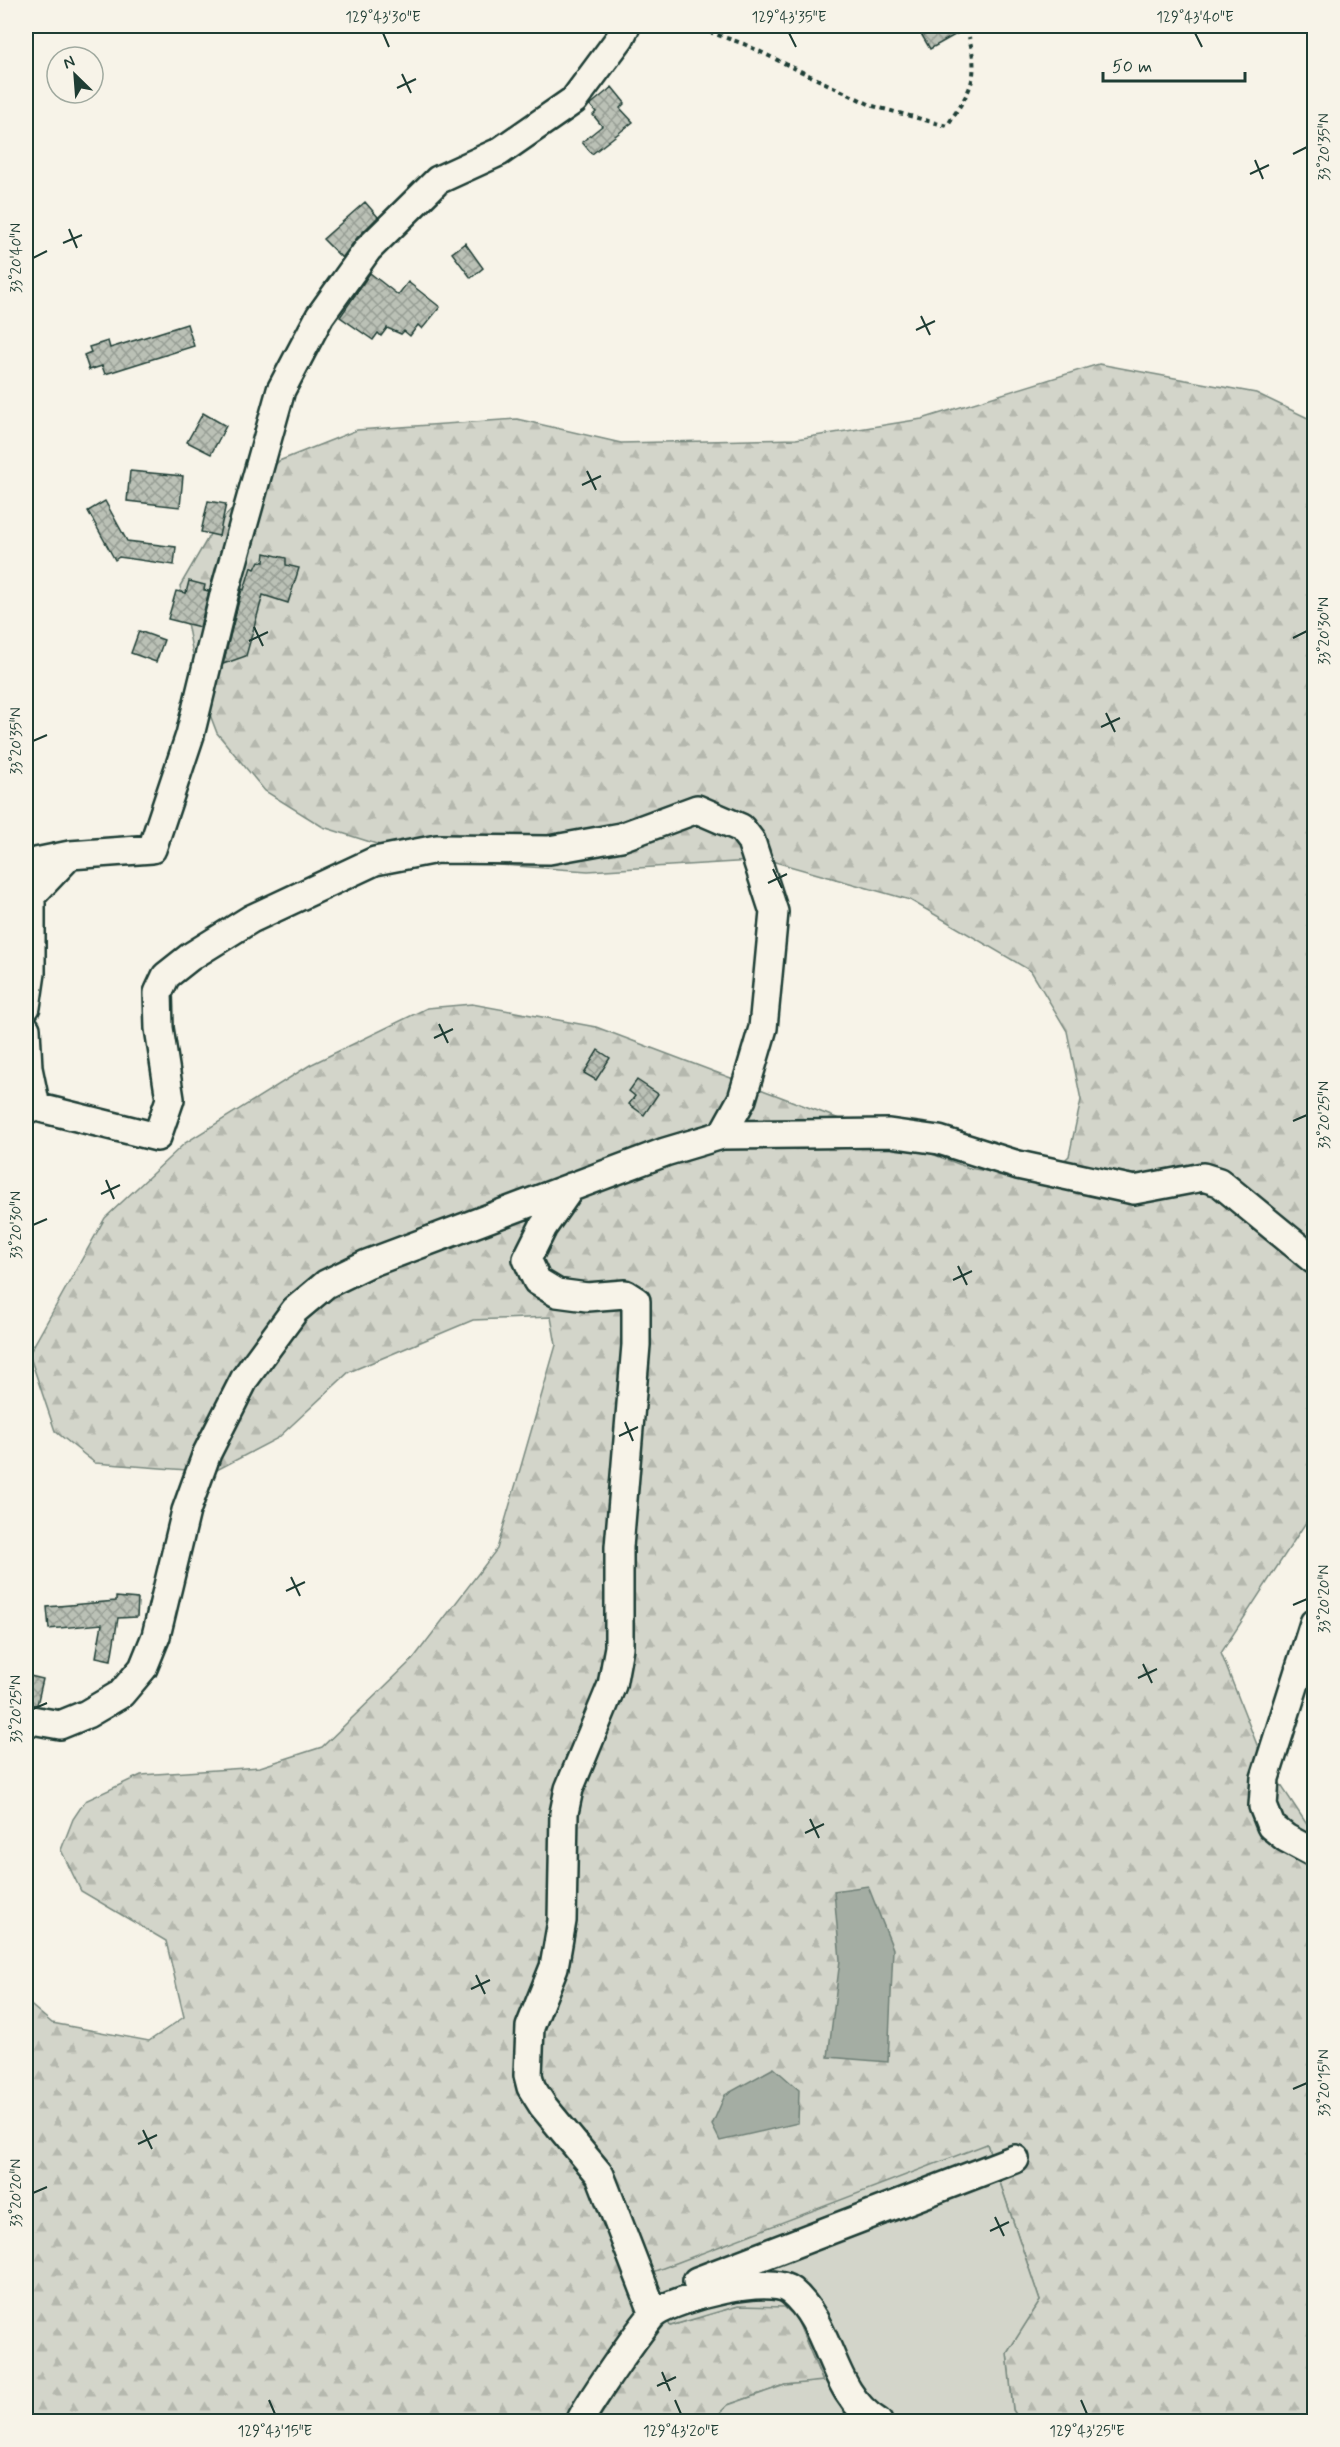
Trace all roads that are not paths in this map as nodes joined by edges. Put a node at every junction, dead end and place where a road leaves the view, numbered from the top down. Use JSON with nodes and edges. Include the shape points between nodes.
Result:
{"nodes":[{"id":1,"x":626,"y":26,"type":"edge"},
{"id":2,"x":70,"y":855,"type":"junction"},
{"id":3,"x":26,"y":864,"type":"edge"},
{"id":4,"x":26,"y":1008,"type":"edge"},
{"id":5,"x":26,"y":1029,"type":"edge"},
{"id":6,"x":722,"y":1135,"type":"junction"},
{"id":7,"x":571,"y":1187,"type":"junction"},
{"id":8,"x":1314,"y":1260,"type":"edge"},
{"id":9,"x":1314,"y":1623,"type":"edge"},
{"id":10,"x":26,"y":1719,"type":"edge"},
{"id":11,"x":1314,"y":1853,"type":"edge"},
{"id":12,"x":1016,"y":2159,"type":"dead end"},
{"id":13,"x":651,"y":2306,"type":"junction"},
{"id":14,"x":580,"y":2421,"type":"edge"},
{"id":15,"x":878,"y":2421,"type":"edge"}],
"edges":[{"from":1,"to":2,"type":"street","via":[[574,100],[499,152],[438,180],[368,249],[320,316],[282,390],[226,587],[190,735],[152,849]]},
{"from":2,"to":3,"type":"street"},
{"from":2,"to":4,"type":"street","via":[[30,896],[31,973]]},
{"from":5,"to":6,"type":"street","via":[[36,1107],[157,1137],[170,1100],[158,993],[166,976],[251,919],[375,861],[437,849],[549,850],[621,837],[697,809],[741,828],[751,841],[774,912],[763,1028],[742,1099]]},
{"from":6,"to":7,"type":"street"},
{"from":6,"to":8,"type":"street","via":[[889,1133],[939,1140],[1018,1165],[1134,1190],[1203,1177],[1220,1182]]},
{"from":7,"to":10,"type":"street","via":[[367,1264],[326,1284],[295,1310],[245,1378],[207,1453],[186,1511],[156,1636],[143,1668],[121,1694],[87,1714],[60,1725]]},
{"from":7,"to":13,"type":"street","via":[[527,1258],[537,1281],[557,1293],[587,1297],[625,1294],[636,1301],[636,1345],[619,1547],[619,1647],[612,1685],[569,1789],[564,1814],[562,1921],[554,1967],[530,2027],[528,2075],[543,2106],[600,2175]]},
{"from":9,"to":11,"type":"street","via":[[1265,1778],[1263,1806],[1271,1826]]},
{"from":12,"to":13,"type":"street"},
{"from":13,"to":14,"type":"street"},
{"from":13,"to":15,"type":"street","via":[[734,2288],[768,2285],[789,2289],[810,2310],[841,2384],[868,2416]]}]}
